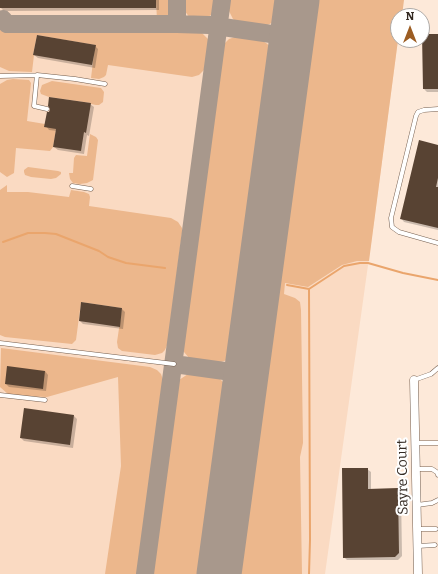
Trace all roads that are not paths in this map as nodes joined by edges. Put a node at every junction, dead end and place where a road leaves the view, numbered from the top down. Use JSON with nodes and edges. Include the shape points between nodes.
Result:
{"nodes":[{"id":1,"x":0,"y":76,"type":"edge"},
{"id":2,"x":37,"y":76,"type":"junction"},
{"id":3,"x":105,"y":84,"type":"dead end"},
{"id":4,"x":47,"y":109,"type":"dead end"},
{"id":5,"x":438,"y":109,"type":"edge"},
{"id":6,"x":72,"y":186,"type":"dead end"},
{"id":7,"x":91,"y":189,"type":"dead end"},
{"id":8,"x":438,"y":242,"type":"edge"},
{"id":9,"x":0,"y":343,"type":"edge"},
{"id":10,"x":174,"y":364,"type":"dead end"},
{"id":11,"x":438,"y":368,"type":"edge"},
{"id":12,"x":414,"y":380,"type":"joint"},
{"id":13,"x":0,"y":395,"type":"edge"},
{"id":14,"x":45,"y":400,"type":"dead end"},
{"id":15,"x":416,"y":443,"type":"junction"},
{"id":16,"x":438,"y":443,"type":"edge"},
{"id":17,"x":416,"y":469,"type":"junction"},
{"id":18,"x":438,"y":475,"type":"edge"},
{"id":19,"x":438,"y":500,"type":"edge"},
{"id":20,"x":417,"y":505,"type":"junction"},
{"id":21,"x":436,"y":529,"type":"dead end"},
{"id":22,"x":417,"y":530,"type":"junction"},
{"id":23,"x":435,"y":545,"type":"dead end"},
{"id":24,"x":418,"y":546,"type":"junction"},
{"id":25,"x":418,"y":574,"type":"edge"}],
"edges":[{"from":1,"to":2,"type":"lane"},
{"from":2,"to":3,"type":"lane"},
{"from":2,"to":4,"type":"lane","via":[[34,106]]},
{"from":5,"to":8,"type":"lane","via":[[424,110],[416,116],[391,218],[392,227],[399,232]]},
{"from":6,"to":7,"type":"lane"},
{"from":9,"to":10,"type":"lane"},
{"from":11,"to":12,"type":"lane","via":[[431,374]]},
{"from":12,"to":15,"type":"street","name":"Sayre Court"},
{"from":13,"to":14,"type":"lane"},
{"from":15,"to":16,"type":"lane"},
{"from":15,"to":17,"type":"street","name":"Sayre Court"},
{"from":17,"to":18,"type":"lane","via":[[432,469]]},
{"from":17,"to":20,"type":"street","name":"Sayre Court"},
{"from":19,"to":20,"type":"lane"},
{"from":20,"to":22,"type":"street","name":"Sayre Court"},
{"from":21,"to":22,"type":"lane"},
{"from":22,"to":24,"type":"street","name":"Sayre Court"},
{"from":23,"to":24,"type":"lane"},
{"from":24,"to":25,"type":"street","name":"Sayre Court"}]}
